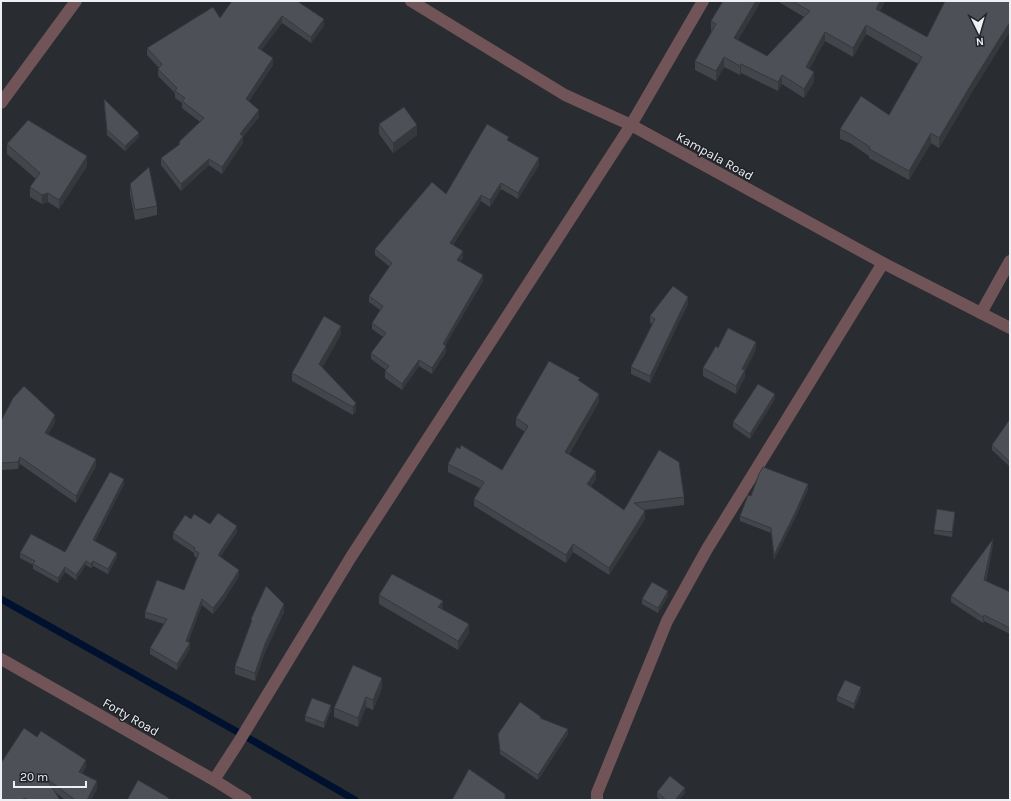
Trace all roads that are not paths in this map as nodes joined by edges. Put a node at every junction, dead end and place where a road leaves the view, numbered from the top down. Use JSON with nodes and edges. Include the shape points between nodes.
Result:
{"nodes":[{"id":1,"x":76,"y":1,"type":"edge"},
{"id":2,"x":411,"y":1,"type":"edge"},
{"id":3,"x":703,"y":1,"type":"edge"},
{"id":4,"x":1,"y":103,"type":"edge"},
{"id":5,"x":631,"y":125,"type":"junction"},
{"id":6,"x":1010,"y":261,"type":"edge"},
{"id":7,"x":883,"y":263,"type":"junction"},
{"id":8,"x":981,"y":313,"type":"junction"},
{"id":9,"x":1010,"y":328,"type":"edge"},
{"id":10,"x":1,"y":659,"type":"edge"},
{"id":11,"x":214,"y":780,"type":"junction"},
{"id":12,"x":246,"y":800,"type":"edge"},
{"id":13,"x":597,"y":800,"type":"edge"}],
"edges":[{"from":1,"to":4,"type":"street"},
{"from":2,"to":5,"type":"street","name":"Kampala Road","via":[[565,95]]},
{"from":3,"to":5,"type":"street"},
{"from":5,"to":7,"type":"street","name":"Kampala Road"},
{"from":5,"to":11,"type":"street","via":[[359,544]]},
{"from":6,"to":8,"type":"street"},
{"from":7,"to":8,"type":"street","name":"Kampala Road"},
{"from":7,"to":13,"type":"street","via":[[707,549],[667,621],[597,793]]},
{"from":8,"to":9,"type":"street","name":"Kampala Road"},
{"from":10,"to":11,"type":"street","name":"Forty Road"},
{"from":11,"to":12,"type":"street","name":"Forty Road"}]}
